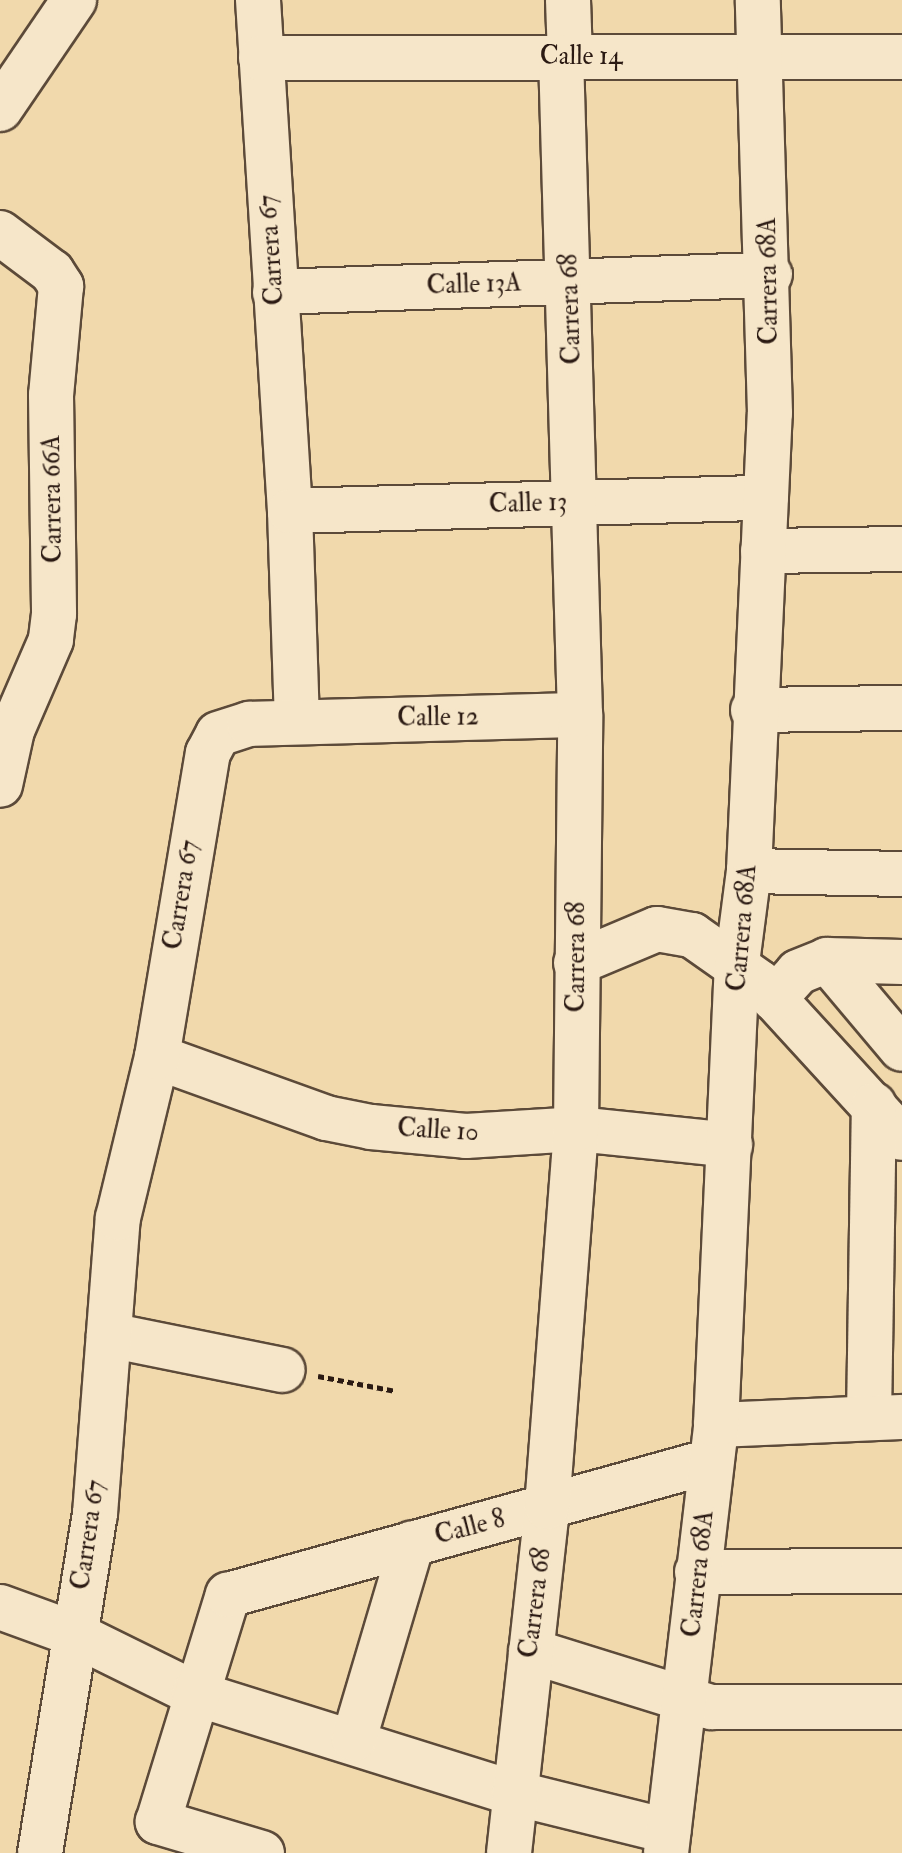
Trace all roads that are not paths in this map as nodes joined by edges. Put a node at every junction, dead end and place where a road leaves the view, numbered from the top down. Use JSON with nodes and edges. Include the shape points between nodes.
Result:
{"nodes":[{"id":1,"x":74,"y":0,"type":"edge"},
{"id":2,"x":258,"y":0,"type":"edge"},
{"id":3,"x":568,"y":0,"type":"edge"},
{"id":4,"x":758,"y":0,"type":"edge"},
{"id":5,"x":760,"y":57,"type":"junction"},
{"id":6,"x":902,"y":57,"type":"edge"},
{"id":7,"x":261,"y":58,"type":"junction"},
{"id":8,"x":565,"y":58,"type":"junction"},
{"id":9,"x":0,"y":109,"type":"edge"},
{"id":10,"x":0,"y":233,"type":"edge"},
{"id":11,"x":770,"y":275,"type":"junction"},
{"id":12,"x":571,"y":282,"type":"junction"},
{"id":13,"x":275,"y":292,"type":"junction"},
{"id":14,"x":766,"y":498,"type":"junction"},
{"id":15,"x":576,"y":503,"type":"junction"},
{"id":16,"x":290,"y":511,"type":"junction"},
{"id":17,"x":902,"y":549,"type":"edge"},
{"id":18,"x":763,"y":551,"type":"junction"},
{"id":19,"x":902,"y":708,"type":"edge"},
{"id":20,"x":753,"y":710,"type":"junction"},
{"id":21,"x":580,"y":715,"type":"junction"},
{"id":22,"x":297,"y":722,"type":"junction"},
{"id":23,"x":0,"y":785,"type":"edge"},
{"id":24,"x":749,"y":871,"type":"junction"},
{"id":25,"x":902,"y":874,"type":"edge"},
{"id":26,"x":827,"y":960,"type":"junction"},
{"id":27,"x":902,"y":962,"type":"edge"},
{"id":28,"x":576,"y":963,"type":"junction"},
{"id":29,"x":737,"y":963,"type":"junction"},
{"id":30,"x":774,"y":999,"type":"junction"},
{"id":31,"x":902,"y":1049,"type":"edge"},
{"id":32,"x":157,"y":1057,"type":"junction"},
{"id":33,"x":874,"y":1105,"type":"junction"},
{"id":34,"x":576,"y":1129,"type":"junction"},
{"id":35,"x":902,"y":1138,"type":"edge"},
{"id":36,"x":730,"y":1145,"type":"junction"},
{"id":37,"x":109,"y":1335,"type":"junction"},
{"id":38,"x":283,"y":1370,"type":"road end"},
{"id":39,"x":885,"y":1417,"type":"edge"},
{"id":40,"x":714,"y":1443,"type":"junction"},
{"id":41,"x":547,"y":1507,"type":"junction"},
{"id":42,"x":412,"y":1543,"type":"junction"},
{"id":43,"x":902,"y":1571,"type":"edge"},
{"id":44,"x":697,"y":1572,"type":"junction"},
{"id":45,"x":0,"y":1607,"type":"edge"},
{"id":46,"x":74,"y":1634,"type":"junction"},
{"id":47,"x":531,"y":1651,"type":"junction"},
{"id":48,"x":194,"y":1693,"type":"junction"},
{"id":49,"x":687,"y":1700,"type":"junction"},
{"id":50,"x":902,"y":1707,"type":"edge"},
{"id":51,"x":354,"y":1739,"type":"junction"},
{"id":52,"x":514,"y":1793,"type":"junction"},
{"id":53,"x":667,"y":1842,"type":"edge"},
{"id":54,"x":40,"y":1853,"type":"edge"},
{"id":55,"x":262,"y":1853,"type":"edge"},
{"id":56,"x":509,"y":1853,"type":"edge"}],
"edges":[{"from":1,"to":9,"type":"street"},
{"from":2,"to":7,"type":"street","name":"Carrera 67"},
{"from":3,"to":8,"type":"street","name":"Carrera 68"},
{"from":4,"to":5,"type":"street","name":"Carrera 68A"},
{"from":5,"to":6,"type":"street","name":"Calle 14"},
{"from":5,"to":8,"type":"street","name":"Calle 14"},
{"from":5,"to":11,"type":"street","name":"Carrera 68A"},
{"from":7,"to":8,"type":"street","name":"Calle 14"},
{"from":7,"to":13,"type":"street","name":"Carrera 67"},
{"from":8,"to":12,"type":"street","name":"Carrera 68"},
{"from":10,"to":23,"type":"street","name":"Carrera 66A","via":[[52,272],[61,286],[51,395],[51,640],[12,730]]},
{"from":11,"to":12,"type":"street","name":"Calle 13A"},
{"from":11,"to":14,"type":"street","name":"Carrera 68A"},
{"from":12,"to":13,"type":"street","name":"Calle 13A"},
{"from":12,"to":15,"type":"street","name":"Carrera 68"},
{"from":13,"to":16,"type":"street","name":"Carrera 67"},
{"from":14,"to":15,"type":"street","name":"Calle 13"},
{"from":14,"to":18,"type":"street","name":"Carrera 68A"},
{"from":15,"to":16,"type":"street","name":"Calle 13"},
{"from":15,"to":21,"type":"street","name":"Carrera 68"},
{"from":16,"to":22,"type":"street","name":"Carrera 67"},
{"from":17,"to":18,"type":"street"},
{"from":18,"to":20,"type":"street","name":"Carrera 68A"},
{"from":19,"to":20,"type":"street"},
{"from":20,"to":24,"type":"street","name":"Carrera 68A"},
{"from":21,"to":22,"type":"street","name":"Calle 12"},
{"from":21,"to":28,"type":"street","name":"Carrera 68"},
{"from":22,"to":32,"type":"street","name":"Carrera 67","via":[[231,726],[218,734],[208,753]]},
{"from":24,"to":25,"type":"street"},
{"from":24,"to":29,"type":"street","name":"Carrera 68A"},
{"from":26,"to":27,"type":"street"},
{"from":26,"to":30,"type":"street","via":[[798,972]]},
{"from":26,"to":31,"type":"street"},
{"from":28,"to":29,"type":"street","via":[[657,929],[692,935]]},
{"from":28,"to":34,"type":"street","name":"Carrera 68"},
{"from":29,"to":30,"type":"street"},
{"from":29,"to":36,"type":"street","name":"Carrera 68A"},
{"from":30,"to":33,"type":"street"},
{"from":32,"to":34,"type":"street","name":"Calle 10","via":[[326,1118],[371,1127],[466,1136]]},
{"from":32,"to":37,"type":"street","name":"Carrera 67","via":[[118,1218]]},
{"from":33,"to":35,"type":"street"},
{"from":33,"to":39,"type":"street"},
{"from":34,"to":36,"type":"street","name":"Calle 10"},
{"from":34,"to":41,"type":"street","name":"Carrera 68"},
{"from":36,"to":40,"type":"street","name":"Carrera 68A"},
{"from":37,"to":38,"type":"street"},
{"from":37,"to":46,"type":"street","name":"Carrera 67","via":[[95,1514]]},
{"from":39,"to":40,"type":"street","name":"Calle 8"},
{"from":40,"to":41,"type":"street","name":"Calle 8"},
{"from":40,"to":44,"type":"street","name":"Carrera 68A"},
{"from":41,"to":42,"type":"street","name":"Calle 8"},
{"from":41,"to":47,"type":"street","name":"Carrera 68"},
{"from":42,"to":48,"type":"street","name":"Calle 8","via":[[228,1595]]},
{"from":42,"to":51,"type":"street"},
{"from":43,"to":44,"type":"street"},
{"from":44,"to":49,"type":"street","name":"Carrera 68A"},
{"from":45,"to":46,"type":"street"},
{"from":46,"to":48,"type":"street"},
{"from":46,"to":54,"type":"street","name":"Carrera 67"},
{"from":47,"to":49,"type":"street"},
{"from":47,"to":52,"type":"street","name":"Carrera 68"},
{"from":48,"to":51,"type":"street"},
{"from":48,"to":55,"type":"street","via":[[158,1822]]},
{"from":49,"to":50,"type":"street","via":[[711,1707]]},
{"from":49,"to":53,"type":"street","name":"Carrera 68A"},
{"from":51,"to":52,"type":"street"},
{"from":52,"to":53,"type":"street"},
{"from":52,"to":56,"type":"street","name":"Carrera 68"}]}
